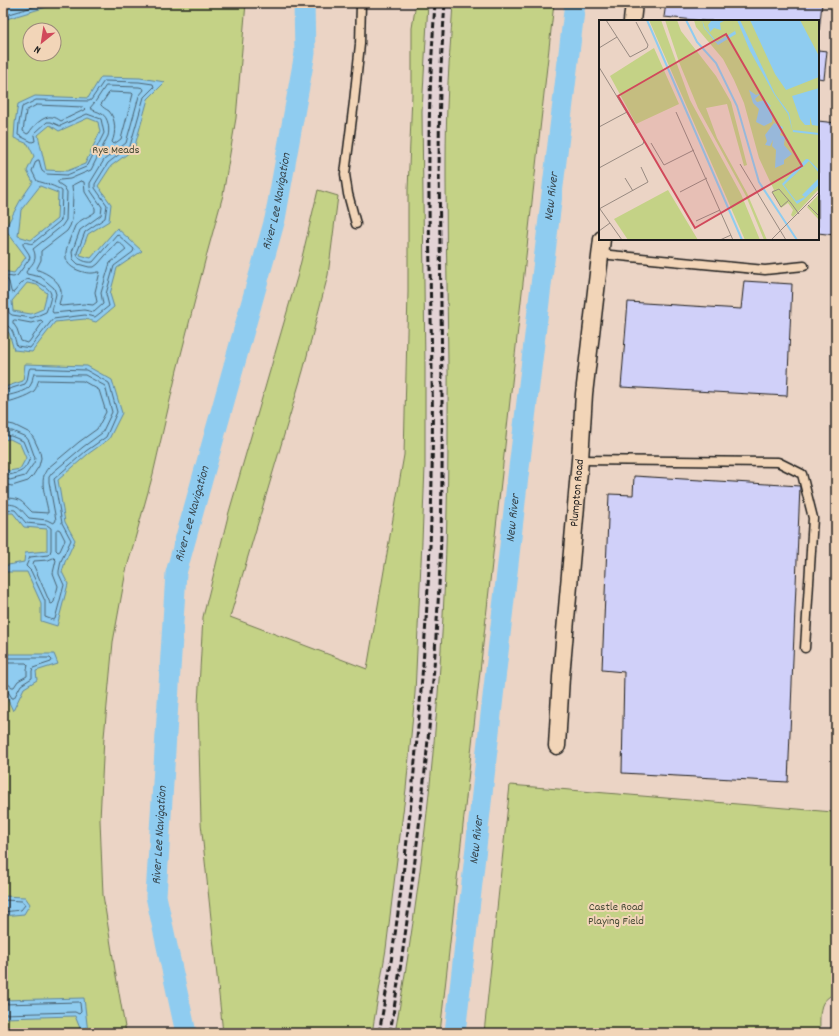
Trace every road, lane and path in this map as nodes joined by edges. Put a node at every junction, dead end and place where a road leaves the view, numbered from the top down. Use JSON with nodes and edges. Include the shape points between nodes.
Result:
{"nodes":[{"id":1,"x":361,"y":3,"type":"edge"},
{"id":2,"x":634,"y":3,"type":"edge"},
{"id":3,"x":632,"y":20,"type":"edge"},
{"id":4,"x":356,"y":224,"type":"dead end"},
{"id":5,"x":601,"y":246,"type":"edge"},
{"id":6,"x":804,"y":266,"type":"dead end"},
{"id":7,"x":580,"y":460,"type":"junction"},
{"id":8,"x":805,"y":648,"type":"dead end"},
{"id":9,"x":557,"y":746,"type":"dead end"}],
"edges":[{"from":1,"to":4,"type":"lane","via":[[360,52],[345,174]]},
{"from":2,"to":3,"type":"street"},
{"from":5,"to":6,"type":"lane","via":[[764,270]]},
{"from":5,"to":7,"type":"street","name":"Plumpton Road","via":[[584,394]]},
{"from":7,"to":8,"type":"lane","via":[[778,462],[802,474],[813,518]]},
{"from":7,"to":9,"type":"street","name":"Plumpton Road","via":[[561,669]]}]}
